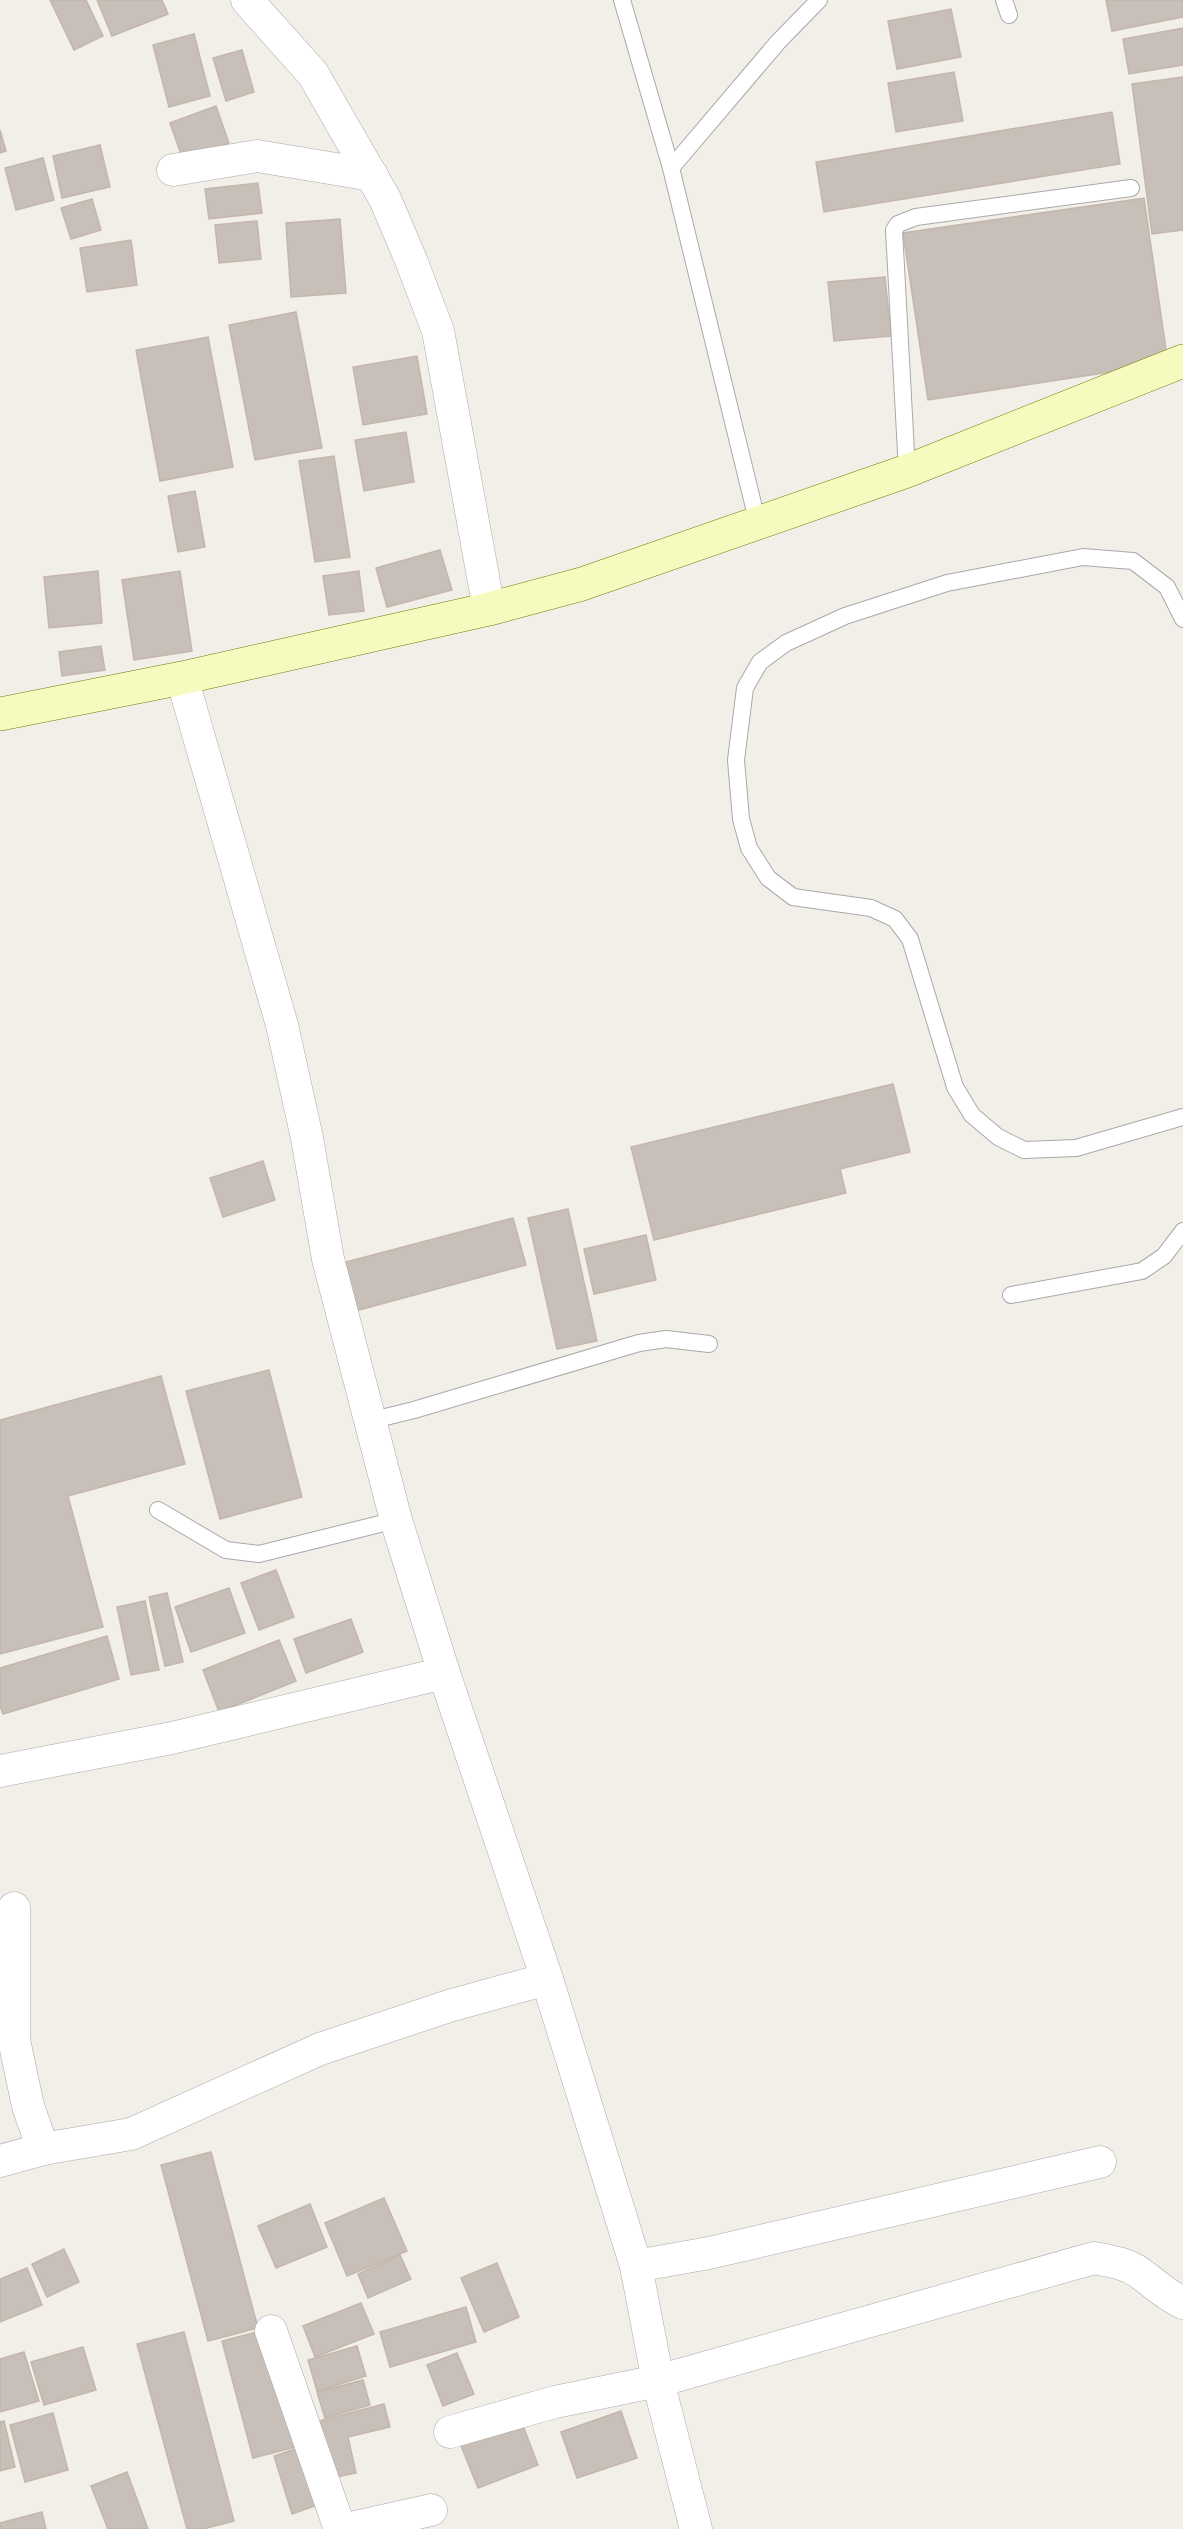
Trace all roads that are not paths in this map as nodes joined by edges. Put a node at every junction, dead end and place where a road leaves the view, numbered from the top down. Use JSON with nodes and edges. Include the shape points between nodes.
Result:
{"nodes":[{"id":1,"x":247,"y":0,"type":"edge"},
{"id":2,"x":622,"y":0,"type":"edge"},
{"id":3,"x":819,"y":0,"type":"edge"},
{"id":4,"x":671,"y":168,"type":"junction"},
{"id":5,"x":173,"y":170,"type":"dead end"},
{"id":6,"x":372,"y":175,"type":"junction"},
{"id":7,"x":1131,"y":188,"type":"dead end"},
{"id":8,"x":1183,"y":361,"type":"edge"},
{"id":9,"x":907,"y":471,"type":"junction"},
{"id":10,"x":758,"y":524,"type":"junction"},
{"id":11,"x":489,"y":609,"type":"junction"},
{"id":12,"x":1183,"y":620,"type":"edge"},
{"id":13,"x":182,"y":678,"type":"junction"},
{"id":14,"x":0,"y":714,"type":"edge"},
{"id":15,"x":1183,"y":1117,"type":"edge"},
{"id":16,"x":1183,"y":1231,"type":"edge"},
{"id":17,"x":1011,"y":1295,"type":"dead end"},
{"id":18,"x":709,"y":1344,"type":"dead end"},
{"id":19,"x":369,"y":1421,"type":"junction"},
{"id":20,"x":158,"y":1510,"type":"dead end"},
{"id":21,"x":396,"y":1520,"type":"junction"},
{"id":22,"x":444,"y":1673,"type":"junction"},
{"id":23,"x":0,"y":1771,"type":"edge"},
{"id":24,"x":14,"y":1908,"type":"dead end"},
{"id":25,"x":547,"y":1979,"type":"junction"},
{"id":26,"x":43,"y":2149,"type":"junction"},
{"id":27,"x":0,"y":2161,"type":"edge"},
{"id":28,"x":1100,"y":2162,"type":"dead end"},
{"id":29,"x":636,"y":2266,"type":"junction"},
{"id":30,"x":1183,"y":2303,"type":"edge"},
{"id":31,"x":271,"y":2331,"type":"dead end"},
{"id":32,"x":658,"y":2381,"type":"junction"},
{"id":33,"x":450,"y":2432,"type":"dead end"},
{"id":34,"x":431,"y":2510,"type":"dead end"},
{"id":35,"x":340,"y":2529,"type":"edge"},
{"id":36,"x":346,"y":2529,"type":"edge"},
{"id":37,"x":696,"y":2529,"type":"edge"}],
"edges":[{"from":1,"to":6,"type":"street","via":[[313,74]]},
{"from":2,"to":4,"type":"lane"},
{"from":3,"to":4,"type":"lane","via":[[778,42]]},
{"from":4,"to":10,"type":"lane"},
{"from":5,"to":6,"type":"street","via":[[257,156]]},
{"from":6,"to":11,"type":"street","via":[[438,331]]},
{"from":7,"to":9,"type":"lane","via":[[916,217],[898,224],[894,230]]},
{"from":8,"to":9,"type":"street"},
{"from":9,"to":10,"type":"street"},
{"from":10,"to":11,"type":"street","via":[[582,584]]},
{"from":11,"to":13,"type":"street"},
{"from":12,"to":15,"type":"lane","via":[[1167,587],[1133,561],[1083,557],[947,583],[845,616],[786,643],[760,662],[745,688],[736,760],[741,819],[749,848],[768,878],[793,897],[871,908],[895,920],[910,939],[955,1087],[972,1115],[998,1137],[1024,1150],[1076,1148]]},
{"from":13,"to":14,"type":"street"},
{"from":13,"to":19,"type":"street","via":[[282,1025],[328,1259]]},
{"from":16,"to":17,"type":"lane","via":[[1164,1256],[1142,1271]]},
{"from":18,"to":19,"type":"lane","via":[[666,1339],[639,1343]]},
{"from":19,"to":21,"type":"street"},
{"from":20,"to":21,"type":"lane","via":[[226,1550],[259,1554]]},
{"from":21,"to":22,"type":"street"},
{"from":22,"to":23,"type":"street","via":[[172,1738]]},
{"from":22,"to":25,"type":"street"},
{"from":24,"to":26,"type":"street","via":[[15,2040],[28,2106]]},
{"from":25,"to":26,"type":"street","via":[[448,2006],[320,2049],[131,2133]]},
{"from":25,"to":29,"type":"street"},
{"from":26,"to":27,"type":"street"},
{"from":28,"to":29,"type":"street"},
{"from":29,"to":32,"type":"street"},
{"from":30,"to":32,"type":"street","via":[[1164,2294],[1138,2271],[1094,2258]]},
{"from":31,"to":35,"type":"street"},
{"from":32,"to":33,"type":"street","via":[[566,2399]]},
{"from":32,"to":37,"type":"street"},
{"from":34,"to":36,"type":"street"}]}
